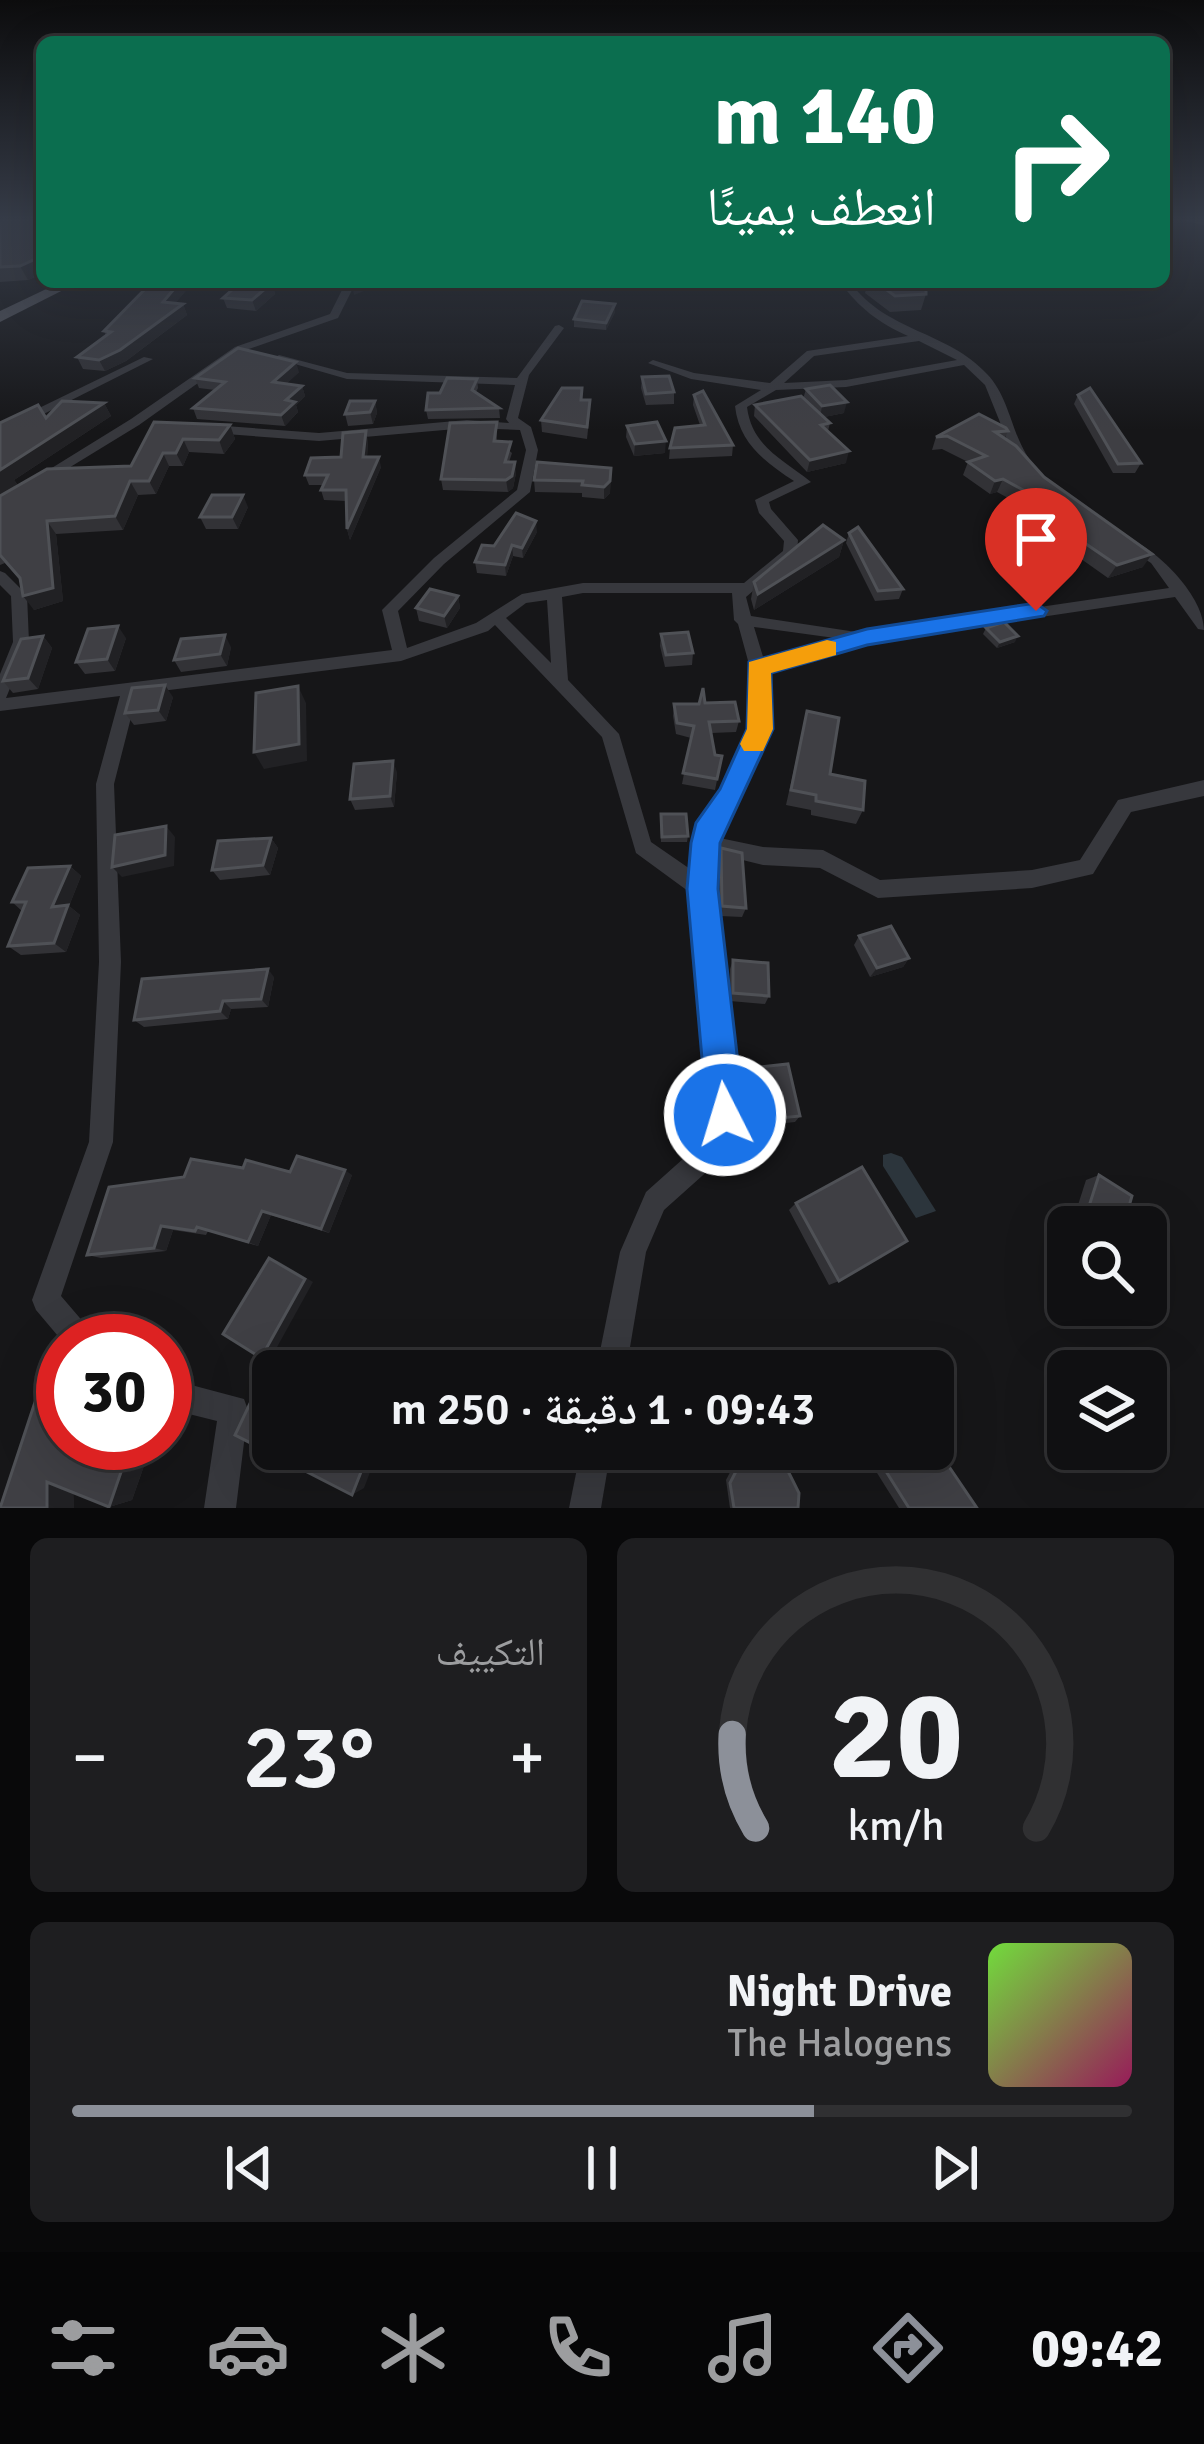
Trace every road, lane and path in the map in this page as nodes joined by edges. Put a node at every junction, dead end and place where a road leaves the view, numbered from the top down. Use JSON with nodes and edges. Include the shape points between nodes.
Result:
{"nodes":[{"id":1,"x":36,"y":289,"type":"edge"},
{"id":2,"x":57,"y":289,"type":"edge"},
{"id":3,"x":347,"y":289,"type":"edge"},
{"id":4,"x":848,"y":289,"type":"edge"},
{"id":5,"x":0,"y":304,"type":"edge"},
{"id":6,"x":0,"y":317,"type":"edge"},
{"id":7,"x":559,"y":328,"type":"dead end"},
{"id":8,"x":918,"y":338,"type":"junction"},
{"id":9,"x":239,"y":350,"type":"junction"},
{"id":10,"x":148,"y":359,"type":"dead end"},
{"id":11,"x":653,"y":362,"type":"dead end"},
{"id":12,"x":963,"y":362,"type":"junction"},
{"id":13,"x":522,"y":382,"type":"junction"},
{"id":14,"x":772,"y":388,"type":"junction"},
{"id":15,"x":135,"y":422,"type":"junction"},
{"id":16,"x":157,"y":424,"type":"edge"},
{"id":17,"x":525,"y":427,"type":"junction"},
{"id":18,"x":200,"y":428,"type":"edge"},
{"id":19,"x":0,"y":431,"type":"edge"},
{"id":20,"x":1033,"y":469,"type":"edge"},
{"id":21,"x":0,"y":506,"type":"edge"},
{"id":22,"x":1118,"y":535,"type":"edge"},
{"id":23,"x":0,"y":576,"type":"edge"},
{"id":24,"x":746,"y":588,"type":"junction"},
{"id":25,"x":1181,"y":591,"type":"junction"},
{"id":26,"x":554,"y":593,"type":"junction"},
{"id":27,"x":496,"y":617,"type":"junction"},
{"id":28,"x":742,"y":620,"type":"junction"},
{"id":29,"x":1204,"y":625,"type":"edge"},
{"id":30,"x":867,"y":637,"type":"junction"},
{"id":31,"x":401,"y":655,"type":"junction"},
{"id":32,"x":6,"y":668,"type":"edge"},
{"id":33,"x":758,"y":668,"type":"junction"},
{"id":34,"x":560,"y":679,"type":"junction"},
{"id":35,"x":130,"y":689,"type":"junction"},
{"id":36,"x":0,"y":694,"type":"edge"},
{"id":37,"x":0,"y":705,"type":"edge"},
{"id":38,"x":1204,"y":788,"type":"edge"},
{"id":39,"x":706,"y":843,"type":"junction"},
{"id":40,"x":703,"y":889,"type":"junction"},
{"id":41,"x":58,"y":1314,"type":"edge"},
{"id":42,"x":615,"y":1350,"type":"edge"},
{"id":43,"x":192,"y":1400,"type":"edge"},
{"id":44,"x":592,"y":1470,"type":"edge"},
{"id":45,"x":220,"y":1508,"type":"edge"},
{"id":46,"x":585,"y":1508,"type":"edge"}],
"edges":[{"from":1,"to":5,"type":"main road"},
{"from":2,"to":6,"type":"main road"},
{"from":3,"to":9,"type":"street","via":[[334,316]]},
{"from":4,"to":8,"type":"street"},
{"from":7,"to":13,"type":"street"},
{"from":8,"to":12,"type":"street"},
{"from":8,"to":14,"type":"street","via":[[811,353]]},
{"from":9,"to":13,"type":"street","via":[[347,376]]},
{"from":9,"to":15,"type":"street"},
{"from":10,"to":19,"type":"street"},
{"from":11,"to":14,"type":"street","via":[[707,382]]},
{"from":12,"to":14,"type":"street","via":[[863,383]]},
{"from":12,"to":20,"type":"street","via":[[986,378],[1018,456]]},
{"from":13,"to":17,"type":"street","via":[[512,418]]},
{"from":14,"to":24,"type":"street","via":[[741,406],[741,426],[765,457],[804,482],[762,500],[791,540],[790,554]]},
{"from":15,"to":16,"type":"street"},
{"from":15,"to":21,"type":"street"},
{"from":17,"to":18,"type":"street","via":[[319,437]]},
{"from":17,"to":31,"type":"street","via":[[532,450],[523,492],[390,610]]},
{"from":22,"to":25,"type":"street","via":[[1156,560]]},
{"from":23,"to":32,"type":"street","via":[[19,595],[21,642]]},
{"from":24,"to":26,"type":"street"},
{"from":24,"to":28,"type":"street","via":[[738,596]]},
{"from":25,"to":29,"type":"street"},
{"from":25,"to":30,"type":"street"},
{"from":26,"to":27,"type":"street","via":[[522,599]]},
{"from":26,"to":34,"type":"street"},
{"from":27,"to":31,"type":"street"},
{"from":27,"to":34,"type":"street"},
{"from":28,"to":30,"type":"street"},
{"from":28,"to":33,"type":"street"},
{"from":30,"to":33,"type":"street"},
{"from":31,"to":35,"type":"street"},
{"from":32,"to":36,"type":"street"},
{"from":33,"to":39,"type":"street","via":[[760,729]]},
{"from":34,"to":40,"type":"street","via":[[610,734],[643,847]]},
{"from":35,"to":37,"type":"street"},
{"from":35,"to":41,"type":"street","via":[[105,784],[110,962],[101,1142],[46,1300]]},
{"from":38,"to":39,"type":"street","via":[[1124,806],[1086,868],[1032,879],[878,890],[823,859]]},
{"from":39,"to":40,"type":"street"},
{"from":40,"to":42,"type":"street","via":[[725,1115],[712,1150],[655,1201],[633,1252]]},
{"from":43,"to":45,"type":"street","via":[[233,1410]]},
{"from":44,"to":46,"type":"street"}]}
